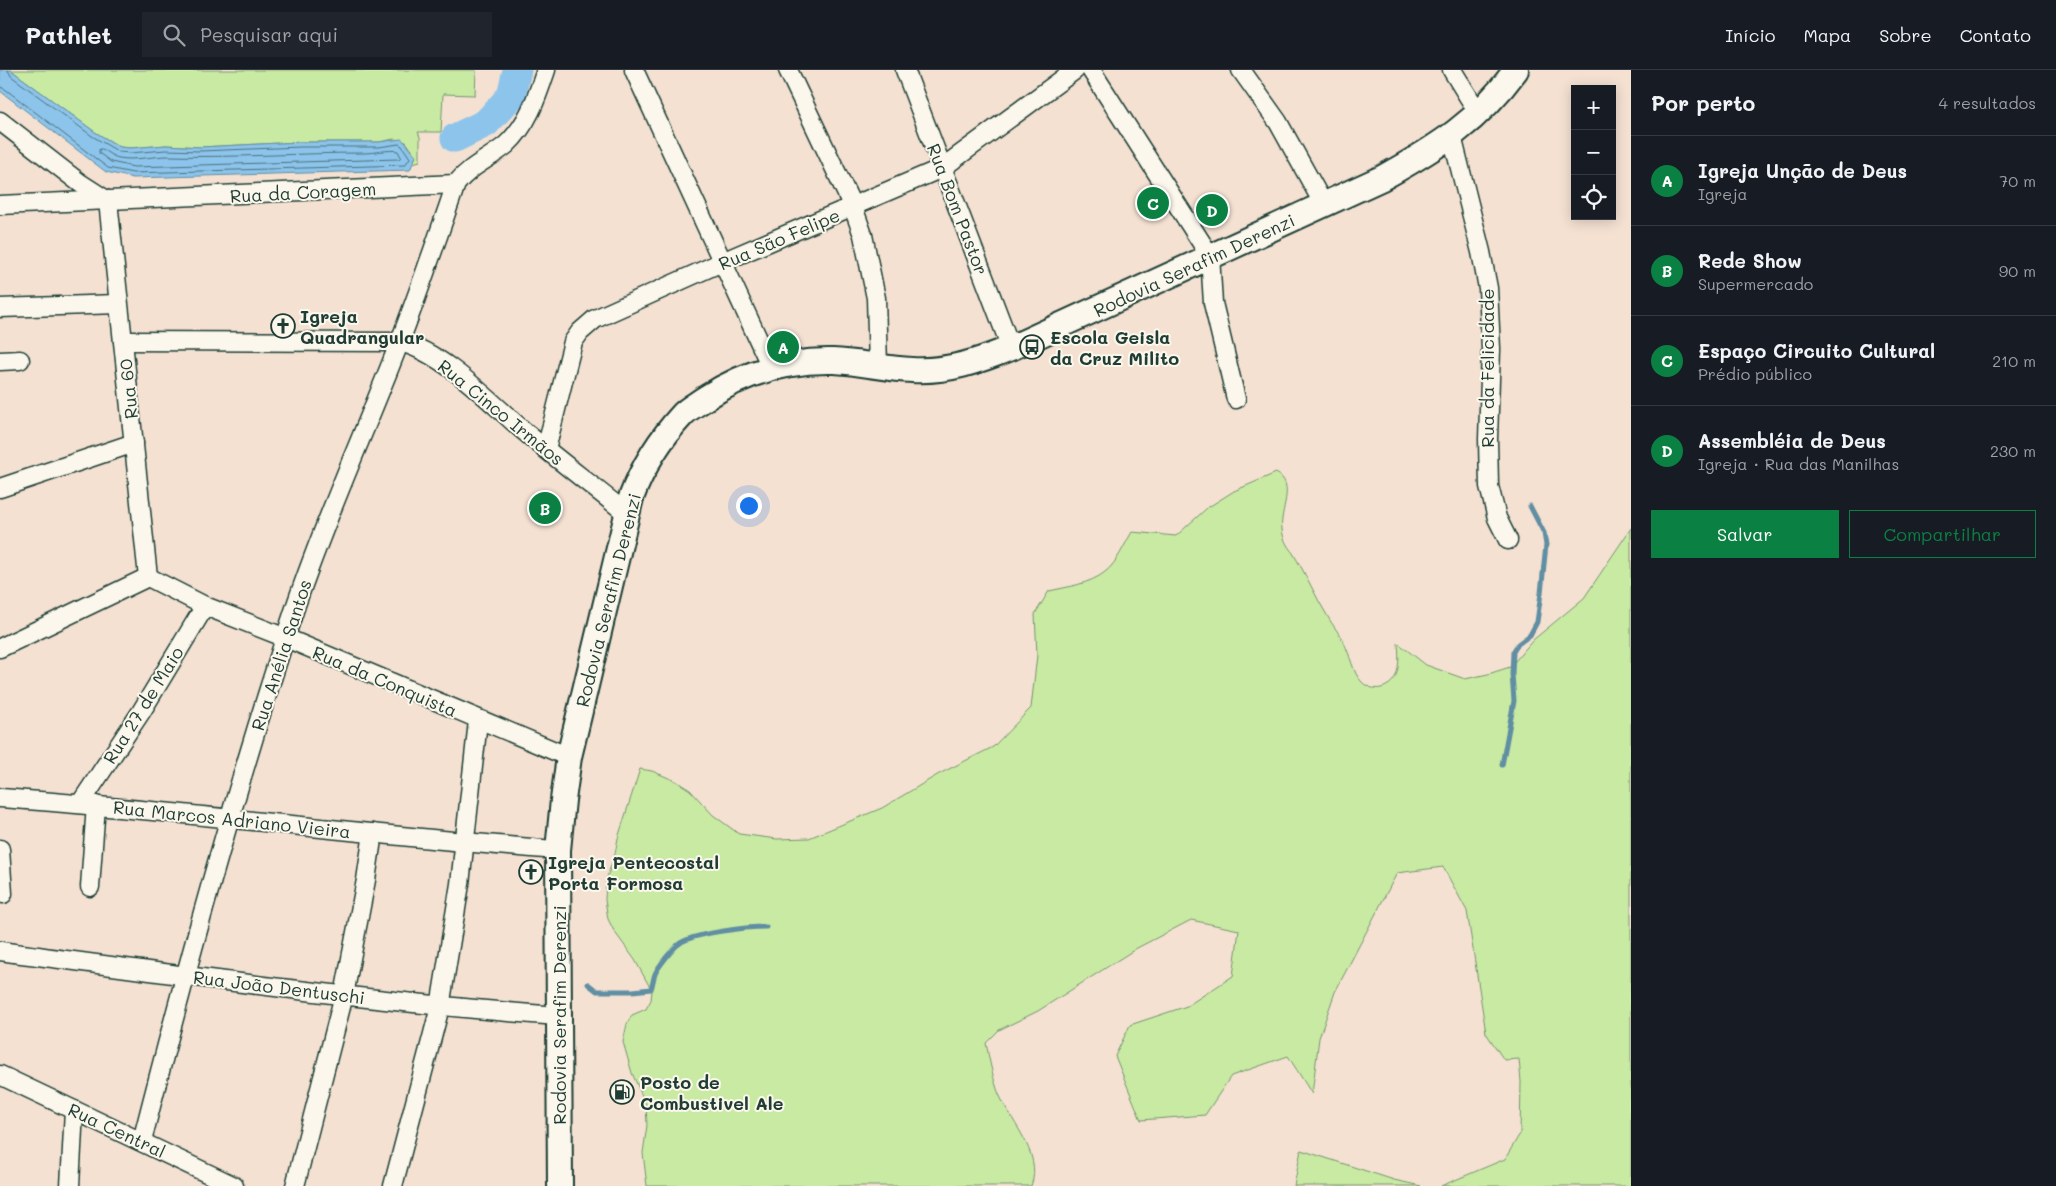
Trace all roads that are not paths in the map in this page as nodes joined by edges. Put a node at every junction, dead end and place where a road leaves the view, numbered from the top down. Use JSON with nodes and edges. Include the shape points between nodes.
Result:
{"nodes":[{"id":1,"x":546,"y":70,"type":"edge"},
{"id":2,"x":634,"y":70,"type":"edge"},
{"id":3,"x":788,"y":70,"type":"edge"},
{"id":4,"x":905,"y":70,"type":"edge"},
{"id":5,"x":1075,"y":70,"type":"edge"},
{"id":6,"x":1091,"y":70,"type":"edge"},
{"id":7,"x":1241,"y":70,"type":"edge"},
{"id":8,"x":1452,"y":70,"type":"edge"},
{"id":9,"x":1516,"y":70,"type":"edge"},
{"id":10,"x":1479,"y":114,"type":"junction"},
{"id":11,"x":0,"y":121,"type":"edge"},
{"id":12,"x":1452,"y":136,"type":"junction"},
{"id":13,"x":942,"y":168,"type":"junction"},
{"id":14,"x":456,"y":184,"type":"junction"},
{"id":15,"x":108,"y":202,"type":"junction"},
{"id":16,"x":1,"y":205,"type":"edge"},
{"id":17,"x":1324,"y":205,"type":"junction"},
{"id":18,"x":853,"y":207,"type":"junction"},
{"id":19,"x":1210,"y":256,"type":"junction"},
{"id":20,"x":722,"y":262,"type":"junction"},
{"id":21,"x":118,"y":304,"type":"junction"},
{"id":22,"x":0,"y":308,"type":"edge"},
{"id":23,"x":123,"y":341,"type":"junction"},
{"id":24,"x":400,"y":342,"type":"junction"},
{"id":25,"x":1011,"y":348,"type":"junction"},
{"id":26,"x":20,"y":360,"type":"dead end"},
{"id":27,"x":0,"y":361,"type":"edge"},
{"id":28,"x":878,"y":366,"type":"junction"},
{"id":29,"x":772,"y":367,"type":"junction"},
{"id":30,"x":1236,"y":399,"type":"dead end"},
{"id":31,"x":134,"y":443,"type":"junction"},
{"id":32,"x":546,"y":450,"type":"junction"},
{"id":33,"x":0,"y":488,"type":"edge"},
{"id":34,"x":626,"y":513,"type":"junction"},
{"id":35,"x":1508,"y":540,"type":"dead end"},
{"id":36,"x":148,"y":577,"type":"junction"},
{"id":37,"x":205,"y":606,"type":"junction"},
{"id":38,"x":286,"y":638,"type":"junction"},
{"id":39,"x":0,"y":648,"type":"edge"},
{"id":40,"x":478,"y":720,"type":"junction"},
{"id":41,"x":569,"y":757,"type":"junction"},
{"id":42,"x":0,"y":798,"type":"edge"},
{"id":43,"x":88,"y":804,"type":"junction"},
{"id":44,"x":230,"y":818,"type":"junction"},
{"id":45,"x":373,"y":833,"type":"junction"},
{"id":46,"x":464,"y":843,"type":"junction"},
{"id":47,"x":0,"y":849,"type":"edge"},
{"id":48,"x":558,"y":850,"type":"junction"},
{"id":49,"x":90,"y":887,"type":"dead end"},
{"id":50,"x":3,"y":894,"type":"dead end"},
{"id":51,"x":0,"y":951,"type":"edge"},
{"id":52,"x":184,"y":976,"type":"junction"},
{"id":53,"x":344,"y":995,"type":"junction"},
{"id":54,"x":440,"y":1007,"type":"junction"},
{"id":55,"x":558,"y":1016,"type":"junction"},
{"id":56,"x":0,"y":1075,"type":"edge"},
{"id":57,"x":74,"y":1110,"type":"junction"},
{"id":58,"x":142,"y":1141,"type":"junction"},
{"id":59,"x":70,"y":1186,"type":"edge"},
{"id":60,"x":234,"y":1186,"type":"edge"},
{"id":61,"x":295,"y":1186,"type":"edge"},
{"id":62,"x":393,"y":1186,"type":"edge"},
{"id":63,"x":560,"y":1186,"type":"edge"}],
"edges":[{"from":1,"to":14,"type":"street","via":[[532,113],[506,145],[464,174]]},
{"from":2,"to":20,"type":"street"},
{"from":3,"to":18,"type":"street"},
{"from":4,"to":13,"type":"street","name":"Rua Bom Pastor"},
{"from":5,"to":13,"type":"street","name":"Rua São Felipe"},
{"from":6,"to":19,"type":"street"},
{"from":7,"to":17,"type":"street","via":[[1278,122]]},
{"from":8,"to":10,"type":"street"},
{"from":9,"to":10,"type":"main road","name":"Rodovia Serafim Derenzi"},
{"from":10,"to":12,"type":"main road","name":"Rodovia Serafim Derenzi"},
{"from":11,"to":15,"type":"street"},
{"from":12,"to":17,"type":"main road","name":"Rodovia Serafim Derenzi","via":[[1382,178]]},
{"from":12,"to":35,"type":"street","name":"Rua da Felicidade","via":[[1488,288],[1489,486],[1497,518]]},
{"from":13,"to":18,"type":"street","name":"Rua São Felipe"},
{"from":13,"to":25,"type":"street","name":"Rua Bom Pastor"},
{"from":14,"to":15,"type":"street","name":"Rua da Coragem"},
{"from":14,"to":24,"type":"street","name":"Rua Anélia Santos"},
{"from":15,"to":16,"type":"street","name":"Rua da Coragem"},
{"from":15,"to":21,"type":"street","name":"Rua 60"},
{"from":17,"to":19,"type":"main road","name":"Rodovia Serafim Derenzi"},
{"from":18,"to":20,"type":"street","name":"Rua São Felipe"},
{"from":18,"to":28,"type":"street","via":[[863,235],[876,298]]},
{"from":19,"to":25,"type":"main road","name":"Rodovia Serafim Derenzi"},
{"from":19,"to":30,"type":"street","via":[[1213,303]]},
{"from":20,"to":29,"type":"street"},
{"from":20,"to":32,"type":"street","name":"Rua São Felipe","via":[[595,319],[580,332],[568,357]]},
{"from":21,"to":22,"type":"street"},
{"from":21,"to":23,"type":"street","name":"Rua 60"},
{"from":23,"to":24,"type":"street","name":"Rua Cinco Irmãos"},
{"from":23,"to":31,"type":"street","name":"Rua 60"},
{"from":24,"to":32,"type":"street","name":"Rua Cinco Irmãos","via":[[424,350],[440,360]]},
{"from":24,"to":38,"type":"street","name":"Rua Anélia Santos","via":[[367,420]]},
{"from":25,"to":28,"type":"main road","name":"Rodovia Serafim Derenzi","via":[[977,362],[948,368],[912,370]]},
{"from":26,"to":27,"type":"street"},
{"from":28,"to":29,"type":"main road","name":"Rodovia Serafim Derenzi","via":[[834,361]]},
{"from":29,"to":34,"type":"main road","name":"Rodovia Serafim Derenzi","via":[[714,393],[684,413],[656,446],[640,475]]},
{"from":31,"to":33,"type":"street"},
{"from":31,"to":36,"type":"street","name":"Rua 60"},
{"from":32,"to":34,"type":"street","name":"Rua Cinco Irmãos"},
{"from":34,"to":41,"type":"main road","name":"Rodovia Serafim Derenzi"},
{"from":36,"to":37,"type":"street","name":"Rua da Conquista"},
{"from":36,"to":39,"type":"street"},
{"from":37,"to":38,"type":"street","name":"Rua da Conquista"},
{"from":37,"to":43,"type":"street","name":"Rua 27 de Maio"},
{"from":38,"to":40,"type":"street","name":"Rua da Conquista"},
{"from":38,"to":44,"type":"street","name":"Rua Anélia Santos"},
{"from":40,"to":41,"type":"street","name":"Rua da Conquista"},
{"from":40,"to":46,"type":"street"},
{"from":41,"to":48,"type":"main road","name":"Rodovia Serafim Derenzi"},
{"from":42,"to":43,"type":"street","name":"Rua Marcos Adriano Vieira"},
{"from":43,"to":44,"type":"street","name":"Rua Marcos Adriano Vieira"},
{"from":43,"to":49,"type":"street"},
{"from":44,"to":45,"type":"street","name":"Rua Marcos Adriano Vieira"},
{"from":44,"to":52,"type":"street","name":"Rua Anélia Santos"},
{"from":45,"to":46,"type":"street","name":"Rua Marcos Adriano Vieira"},
{"from":45,"to":53,"type":"street"},
{"from":46,"to":48,"type":"street","name":"Rua Marcos Adriano Vieira"},
{"from":46,"to":54,"type":"street"},
{"from":47,"to":50,"type":"street"},
{"from":48,"to":55,"type":"main road","name":"Rodovia Serafim Derenzi"},
{"from":51,"to":52,"type":"street","name":"Rua João Dentuschi"},
{"from":52,"to":53,"type":"street","name":"Rua João Dentuschi"},
{"from":52,"to":58,"type":"street","name":"Rua Anélia Santos"},
{"from":53,"to":54,"type":"street","name":"Rua João Dentuschi"},
{"from":53,"to":61,"type":"street"},
{"from":54,"to":55,"type":"street","name":"Rua João Dentuschi"},
{"from":54,"to":62,"type":"street"},
{"from":55,"to":63,"type":"main road","name":"Rodovia Serafim Derenzi"},
{"from":56,"to":57,"type":"street","name":"Rua Central"},
{"from":57,"to":58,"type":"street","name":"Rua Central"},
{"from":57,"to":59,"type":"street"},
{"from":58,"to":60,"type":"street","name":"Rua Central"}]}
